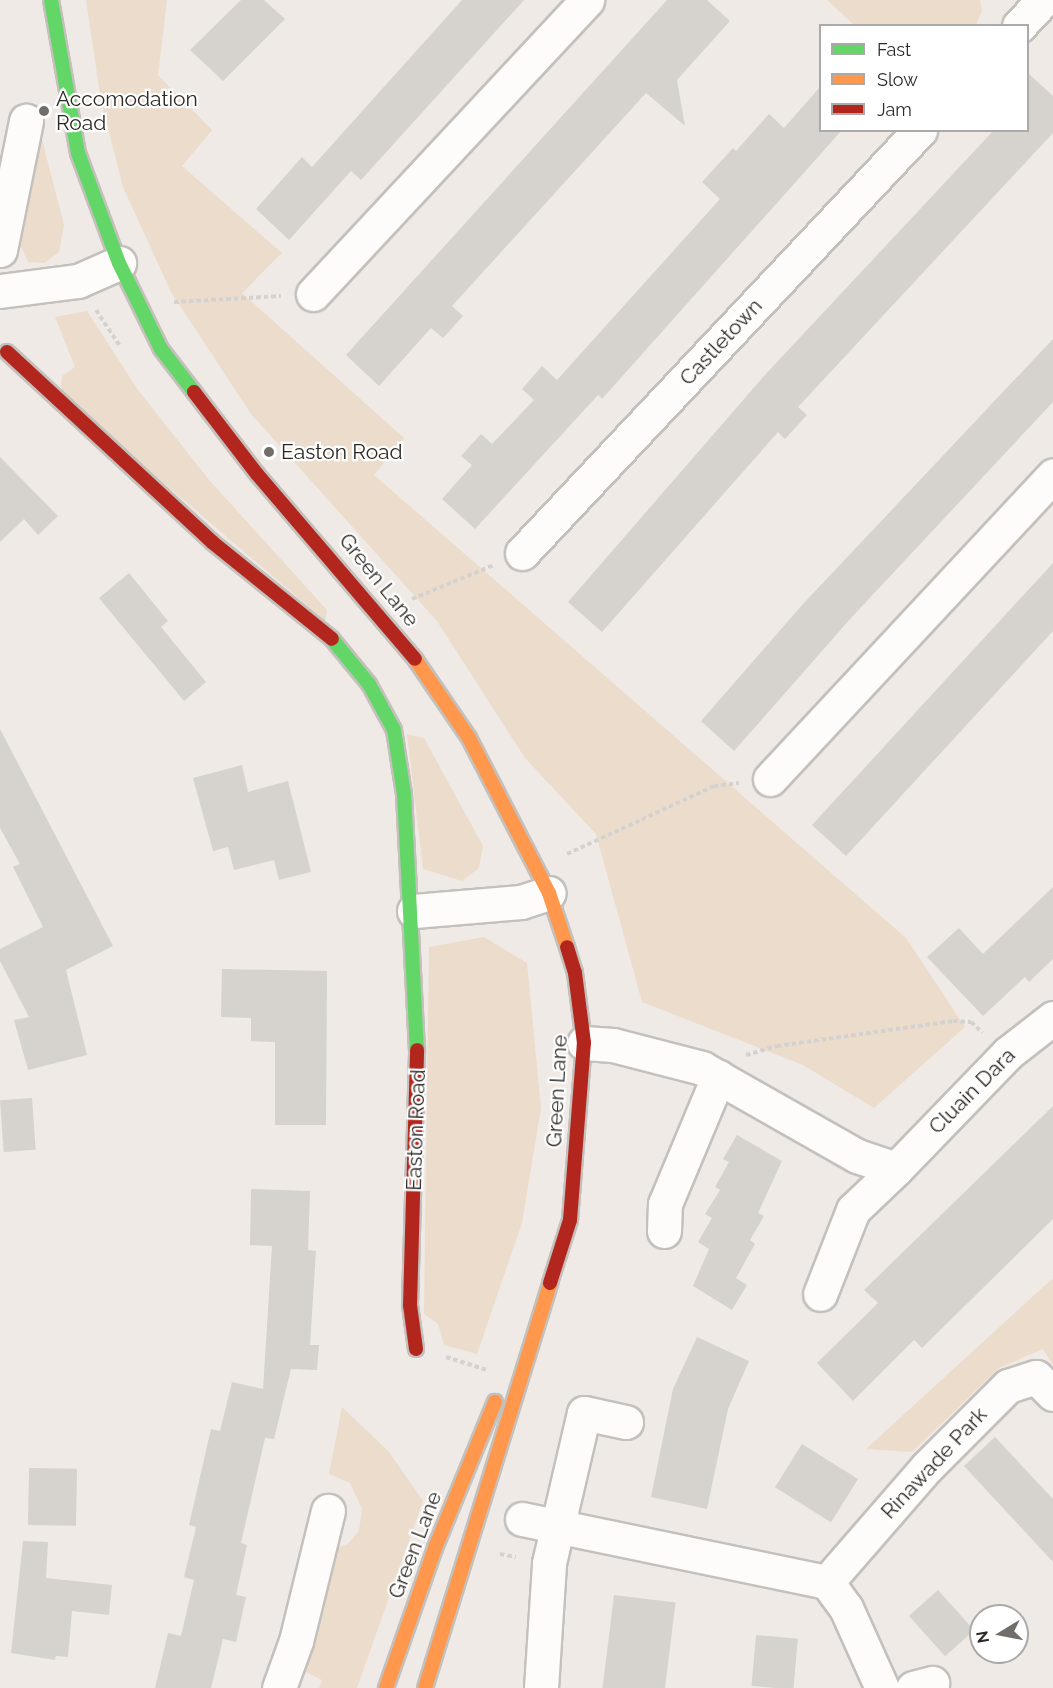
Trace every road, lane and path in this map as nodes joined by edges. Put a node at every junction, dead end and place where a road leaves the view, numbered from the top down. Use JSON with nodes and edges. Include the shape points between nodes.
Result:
{"nodes":[{"id":1,"x":51,"y":0,"type":"edge"},
{"id":2,"x":587,"y":0,"type":"edge"},
{"id":3,"x":1044,"y":0,"type":"edge"},
{"id":4,"x":1053,"y":7,"type":"edge"},
{"id":5,"x":1021,"y":24,"type":"edge"},
{"id":6,"x":26,"y":121,"type":"dead end"},
{"id":7,"x":918,"y":132,"type":"edge"},
{"id":8,"x":0,"y":250,"type":"edge"},
{"id":9,"x":119,"y":263,"type":"junction"},
{"id":10,"x":0,"y":291,"type":"edge"},
{"id":11,"x":313,"y":294,"type":"joint"},
{"id":12,"x":162,"y":303,"type":"dead end"},
{"id":13,"x":7,"y":352,"type":"dead end"},
{"id":14,"x":1053,"y":475,"type":"edge"},
{"id":15,"x":522,"y":553,"type":"joint"},
{"id":16,"x":403,"y":603,"type":"dead end"},
{"id":17,"x":770,"y":779,"type":"joint"},
{"id":18,"x":564,"y":856,"type":"dead end"},
{"id":19,"x":549,"y":893,"type":"junction"},
{"id":20,"x":414,"y":911,"type":"junction"},
{"id":21,"x":1053,"y":1018,"type":"edge"},
{"id":22,"x":584,"y":1043,"type":"junction"},
{"id":23,"x":1014,"y":1048,"type":"junction"},
{"id":24,"x":710,"y":1072,"type":"junction"},
{"id":25,"x":896,"y":1169,"type":"junction"},
{"id":26,"x":570,"y":1220,"type":"junction"},
{"id":27,"x":664,"y":1231,"type":"dead end"},
{"id":28,"x":820,"y":1294,"type":"dead end"},
{"id":29,"x":416,"y":1349,"type":"joint"},
{"id":30,"x":488,"y":1370,"type":"dead end"},
{"id":31,"x":1053,"y":1394,"type":"edge"},
{"id":32,"x":626,"y":1422,"type":"dead end"},
{"id":33,"x":328,"y":1511,"type":"dead end"},
{"id":34,"x":522,"y":1519,"type":"dead end"},
{"id":35,"x":556,"y":1528,"type":"junction"},
{"id":36,"x":827,"y":1582,"type":"junction"},
{"id":37,"x":438,"y":1639,"type":"junction"},
{"id":38,"x":279,"y":1688,"type":"edge"},
{"id":39,"x":386,"y":1688,"type":"edge"},
{"id":40,"x":415,"y":1688,"type":"edge"},
{"id":41,"x":425,"y":1688,"type":"edge"},
{"id":42,"x":541,"y":1688,"type":"edge"},
{"id":43,"x":882,"y":1688,"type":"edge"}],
"edges":[{"from":1,"to":9,"type":"street","name":"Green Lane","via":[[78,153]]},
{"from":2,"to":11,"type":"street"},
{"from":3,"to":4,"type":"street"},
{"from":3,"to":5,"type":"street"},
{"from":6,"to":8,"type":"street"},
{"from":7,"to":15,"type":"street","name":"Castletown"},
{"from":9,"to":10,"type":"street","via":[[78,281]]},
{"from":9,"to":19,"type":"street","name":"Green Lane","via":[[161,349],[191,394],[400,637],[444,701],[519,829]]},
{"from":11,"to":12,"type":"path"},
{"from":13,"to":20,"type":"street","name":"Easton Road","via":[[212,542],[336,642],[356,664],[394,730]]},
{"from":14,"to":17,"type":"street"},
{"from":15,"to":16,"type":"path"},
{"from":17,"to":18,"type":"path","via":[[714,786]]},
{"from":19,"to":20,"type":"street","via":[[520,902]]},
{"from":19,"to":22,"type":"street","name":"Green Lane","via":[[575,973]]},
{"from":20,"to":29,"type":"street","name":"Easton Road","via":[[418,1022],[410,1305]]},
{"from":21,"to":23,"type":"street","name":"Cluain Dara"},
{"from":22,"to":24,"type":"street","via":[[613,1045]]},
{"from":22,"to":26,"type":"street","name":"Green Lane"},
{"from":23,"to":24,"type":"path","via":[[988,1037],[971,1022],[953,1021],[777,1046]]},
{"from":23,"to":25,"type":"street","name":"Cluain Dara"},
{"from":24,"to":25,"type":"street","via":[[857,1156]]},
{"from":24,"to":27,"type":"street","via":[[665,1204]]},
{"from":25,"to":28,"type":"street","name":"Cluain Dara","via":[[853,1210]]},
{"from":26,"to":37,"type":"street","name":"Green Lane"},
{"from":26,"to":39,"type":"street","name":"Green Lane","via":[[435,1548]]},
{"from":29,"to":30,"type":"path"},
{"from":31,"to":36,"type":"street","name":"Rinawade Park","via":[[1036,1377],[1008,1386],[927,1467]]},
{"from":32,"to":35,"type":"street","via":[[584,1413]]},
{"from":33,"to":38,"type":"street","via":[[296,1641]]},
{"from":34,"to":35,"type":"street"},
{"from":35,"to":36,"type":"street"},
{"from":35,"to":42,"type":"street"},
{"from":36,"to":43,"type":"street","via":[[846,1608]]},
{"from":37,"to":40,"type":"street"},
{"from":37,"to":41,"type":"street","name":"Green Lane"}]}
